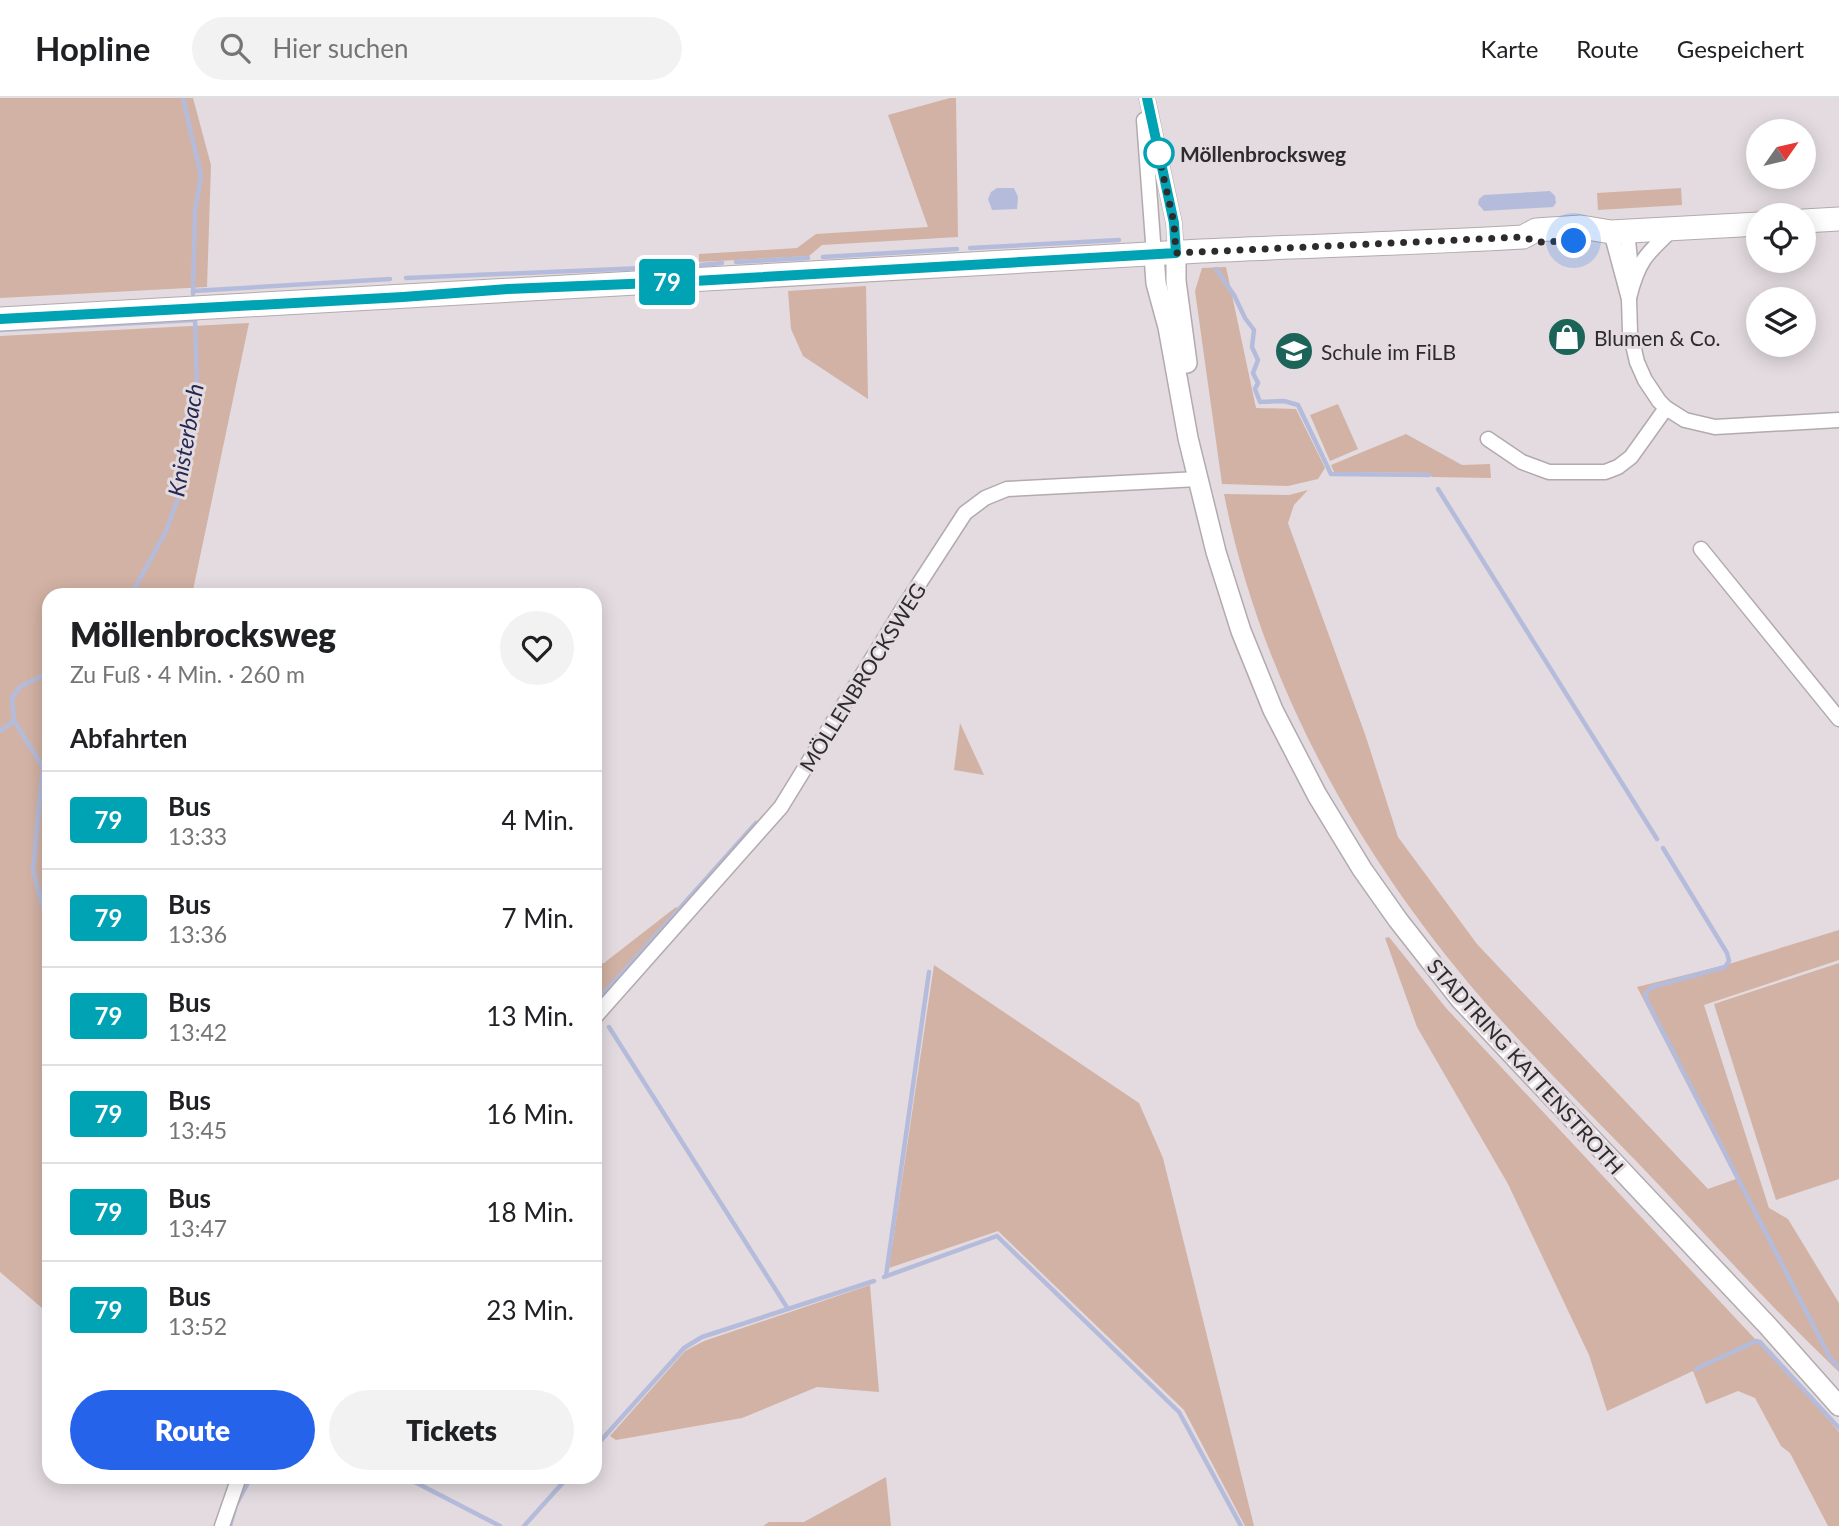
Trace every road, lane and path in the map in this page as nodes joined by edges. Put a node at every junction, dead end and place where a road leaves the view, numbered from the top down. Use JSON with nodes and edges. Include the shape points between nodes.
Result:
{"nodes":[{"id":1,"x":1144,"y":98,"type":"edge"},
{"id":2,"x":1839,"y":219,"type":"edge"},
{"id":3,"x":1816,"y":220,"type":"edge"},
{"id":4,"x":1746,"y":225,"type":"edge"},
{"id":5,"x":1673,"y":229,"type":"junction"},
{"id":6,"x":1619,"y":231,"type":"junction"},
{"id":7,"x":1165,"y":254,"type":"junction"},
{"id":8,"x":1632,"y":284,"type":"junction"},
{"id":9,"x":1629,"y":299,"type":"junction"},
{"id":10,"x":0,"y":319,"type":"edge"},
{"id":11,"x":1666,"y":408,"type":"junction"},
{"id":12,"x":1839,"y":420,"type":"edge"},
{"id":13,"x":1488,"y":439,"type":"dead end"},
{"id":14,"x":1198,"y":475,"type":"junction"},
{"id":15,"x":1701,"y":548,"type":"dead end"},
{"id":16,"x":1839,"y":719,"type":"edge"},
{"id":17,"x":602,"y":1009,"type":"edge"},
{"id":18,"x":1767,"y":1325,"type":"junction"},
{"id":19,"x":1839,"y":1393,"type":"edge"},
{"id":20,"x":1839,"y":1406,"type":"edge"},
{"id":21,"x":237,"y":1484,"type":"edge"},
{"id":22,"x":222,"y":1526,"type":"edge"}],
"edges":[{"from":1,"to":7,"type":"street"},
{"from":1,"to":7,"type":"street","via":[[1174,223]]},
{"from":2,"to":3,"type":"main road"},
{"from":4,"to":5,"type":"main road"},
{"from":5,"to":6,"type":"main road"},
{"from":5,"to":8,"type":"street","via":[[1647,253]]},
{"from":6,"to":7,"type":"main road","via":[[1581,227],[1536,230],[1523,237]]},
{"from":6,"to":8,"type":"street"},
{"from":6,"to":9,"type":"street"},
{"from":7,"to":10,"type":"main road"},
{"from":7,"to":14,"type":"main road","name":"STADTRING KATTENSTROTH","via":[[1156,283]]},
{"from":8,"to":9,"type":"street"},
{"from":9,"to":11,"type":"street","via":[[1637,362]]},
{"from":11,"to":12,"type":"street","via":[[1685,420],[1715,427]]},
{"from":11,"to":13,"type":"street","via":[[1631,457],[1605,472],[1549,472]]},
{"from":14,"to":17,"type":"street","name":"MÖLLENBROCKSWEG","via":[[1007,489],[965,513],[781,807]]},
{"from":14,"to":18,"type":"main road","name":"STADTRING KATTENSTROTH","via":[[1241,631],[1273,710],[1362,869],[1460,999]]},
{"from":15,"to":16,"type":"street"},
{"from":18,"to":19,"type":"main road","name":"STADTRING KATTENSTROTH"},
{"from":18,"to":20,"type":"main road","name":"STADTRING KATTENSTROTH"},
{"from":21,"to":22,"type":"street"}]}
